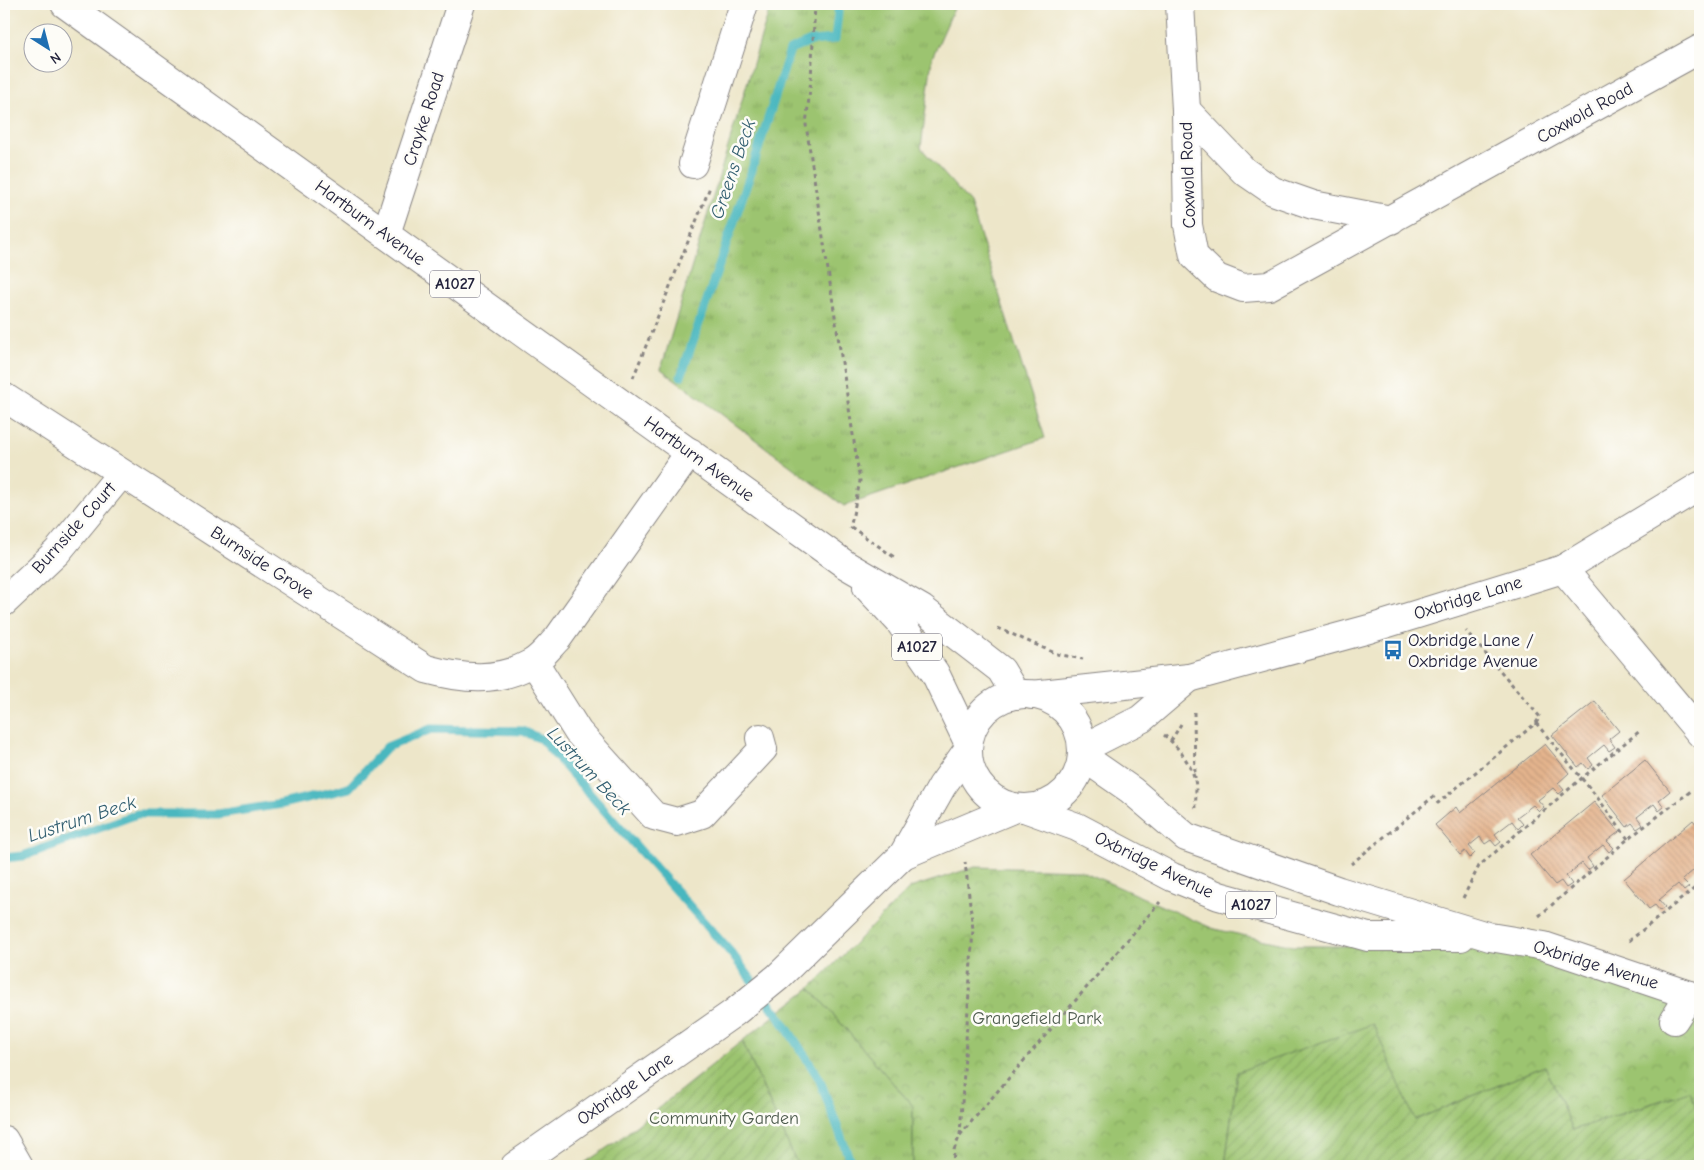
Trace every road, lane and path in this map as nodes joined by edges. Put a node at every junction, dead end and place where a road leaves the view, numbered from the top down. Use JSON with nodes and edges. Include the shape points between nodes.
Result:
{"nodes":[{"id":1,"x":65,"y":4,"type":"edge"},
{"id":2,"x":461,"y":4,"type":"edge"},
{"id":3,"x":744,"y":4,"type":"edge"},
{"id":4,"x":815,"y":4,"type":"edge"},
{"id":5,"x":1180,"y":4,"type":"edge"},
{"id":6,"x":1700,"y":49,"type":"edge"},
{"id":7,"x":1186,"y":110,"type":"junction"},
{"id":8,"x":693,"y":164,"type":"dead end"},
{"id":9,"x":710,"y":187,"type":"dead end"},
{"id":10,"x":1391,"y":220,"type":"junction"},
{"id":11,"x":386,"y":234,"type":"junction"},
{"id":12,"x":4,"y":397,"type":"edge"},
{"id":13,"x":622,"y":404,"type":"junction"},
{"id":14,"x":690,"y":452,"type":"junction"},
{"id":15,"x":121,"y":474,"type":"junction"},
{"id":16,"x":1700,"y":486,"type":"edge"},
{"id":17,"x":851,"y":527,"type":"dead end"},
{"id":18,"x":846,"y":564,"type":"junction"},
{"id":19,"x":1563,"y":569,"type":"junction"},
{"id":20,"x":4,"y":602,"type":"edge"},
{"id":21,"x":1466,"y":631,"type":"dead end"},
{"id":22,"x":534,"y":662,"type":"junction"},
{"id":23,"x":1191,"y":691,"type":"junction"},
{"id":24,"x":1024,"y":695,"type":"junction"},
{"id":25,"x":1536,"y":723,"type":"junction"},
{"id":26,"x":1641,"y":730,"type":"dead end"},
{"id":27,"x":1700,"y":733,"type":"edge"},
{"id":28,"x":760,"y":738,"type":"dead end"},
{"id":29,"x":968,"y":747,"type":"junction"},
{"id":30,"x":1082,"y":752,"type":"junction"},
{"id":31,"x":1582,"y":778,"type":"junction"},
{"id":32,"x":1195,"y":781,"type":"dead end"},
{"id":33,"x":1691,"y":791,"type":"dead end"},
{"id":34,"x":1022,"y":809,"type":"junction"},
{"id":35,"x":1628,"y":839,"type":"junction"},
{"id":36,"x":903,"y":855,"type":"junction"},
{"id":37,"x":965,"y":862,"type":"dead end"},
{"id":38,"x":1349,"y":866,"type":"dead end"},
{"id":39,"x":1700,"y":884,"type":"edge"},
{"id":40,"x":1463,"y":898,"type":"dead end"},
{"id":41,"x":1539,"y":917,"type":"dead end"},
{"id":42,"x":1490,"y":937,"type":"junction"},
{"id":43,"x":1629,"y":941,"type":"dead end"},
{"id":44,"x":1695,"y":998,"type":"edge"},
{"id":45,"x":1674,"y":1020,"type":"dead end"},
{"id":46,"x":4,"y":1140,"type":"edge"},
{"id":47,"x":19,"y":1166,"type":"edge"},
{"id":48,"x":515,"y":1166,"type":"edge"},
{"id":49,"x":953,"y":1166,"type":"edge"}],
"edges":[{"from":1,"to":11,"type":"street","name":"Hartburn Avenue","number":"A1027"},
{"from":2,"to":11,"type":"street","name":"Crayke Road"},
{"from":3,"to":8,"type":"street","via":[[713,139]]},
{"from":4,"to":17,"type":"path","via":[[806,125],[860,481]]},
{"from":5,"to":7,"type":"street"},
{"from":6,"to":10,"type":"street","name":"Coxwold Road"},
{"from":7,"to":10,"type":"street","name":"Coxwold Road","via":[[1244,171],[1273,191],[1313,205]]},
{"from":7,"to":10,"type":"street","name":"Coxwold Road","via":[[1190,233],[1194,256],[1217,278],[1243,288],[1269,286]]},
{"from":9,"to":13,"type":"path"},
{"from":11,"to":13,"type":"street","name":"Hartburn Avenue","number":"A1027"},
{"from":12,"to":15,"type":"street","name":"Burnside Grove"},
{"from":13,"to":14,"type":"street","name":"Hartburn Avenue","number":"A1027"},
{"from":14,"to":18,"type":"street","name":"Hartburn Avenue","number":"A1027"},
{"from":14,"to":22,"type":"street","name":"Burnside Grove","via":[[558,638]]},
{"from":15,"to":20,"type":"street","name":"Burnside Court","via":[[57,552]]},
{"from":15,"to":22,"type":"street","name":"Burnside Grove","via":[[426,669],[451,676],[480,678],[508,674]]},
{"from":16,"to":19,"type":"street","name":"Oxbridge Lane"},
{"from":18,"to":24,"type":"street","name":"Hartburn Avenue","number":"A1027","via":[[922,609],[1001,670]]},
{"from":18,"to":29,"type":"street","name":"Hartburn Avenue","number":"A1027","via":[[899,621],[930,666]]},
{"from":19,"to":23,"type":"street","name":"Oxbridge Lane","via":[[1369,629]]},
{"from":19,"to":27,"type":"street"},
{"from":21,"to":25,"type":"path","via":[[1540,717]]},
{"from":22,"to":28,"type":"street","via":[[578,732],[654,816],[677,822],[702,814],[763,749]]},
{"from":23,"to":24,"type":"street","name":"Oxbridge Lane"},
{"from":23,"to":30,"type":"street","name":"Oxbridge Lane"},
{"from":23,"to":32,"type":"path"},
{"from":24,"to":29,"type":"street","via":[[999,700],[984,710],[974,725]]},
{"from":24,"to":30,"type":"street","via":[[1053,702],[1070,716],[1080,735]]},
{"from":25,"to":31,"type":"path"},
{"from":25,"to":38,"type":"path","via":[[1438,803],[1433,797]]},
{"from":26,"to":31,"type":"path"},
{"from":29,"to":34,"type":"street","number":"A1027","via":[[974,778],[991,798]]},
{"from":29,"to":36,"type":"street"},
{"from":30,"to":34,"type":"street","via":[[1074,782],[1054,801]]},
{"from":30,"to":42,"type":"street","name":"Oxbridge Avenue","number":"A1027","via":[[1186,837],[1339,891]]},
{"from":31,"to":35,"type":"path"},
{"from":31,"to":40,"type":"path","via":[[1480,866]]},
{"from":33,"to":35,"type":"path"},
{"from":34,"to":36,"type":"street"},
{"from":34,"to":42,"type":"street","name":"Oxbridge Avenue","number":"A1027","via":[[1078,827],[1172,877],[1228,899],[1368,937]]},
{"from":35,"to":41,"type":"path"},
{"from":36,"to":48,"type":"street","name":"Oxbridge Lane","via":[[778,977],[735,1012]]},
{"from":37,"to":49,"type":"path","via":[[973,929],[960,1135],[954,1150]]},
{"from":39,"to":43,"type":"path"},
{"from":42,"to":44,"type":"street","name":"Oxbridge Avenue","number":"A1027","via":[[1544,946]]},
{"from":44,"to":45,"type":"street"},
{"from":46,"to":47,"type":"street"}]}
